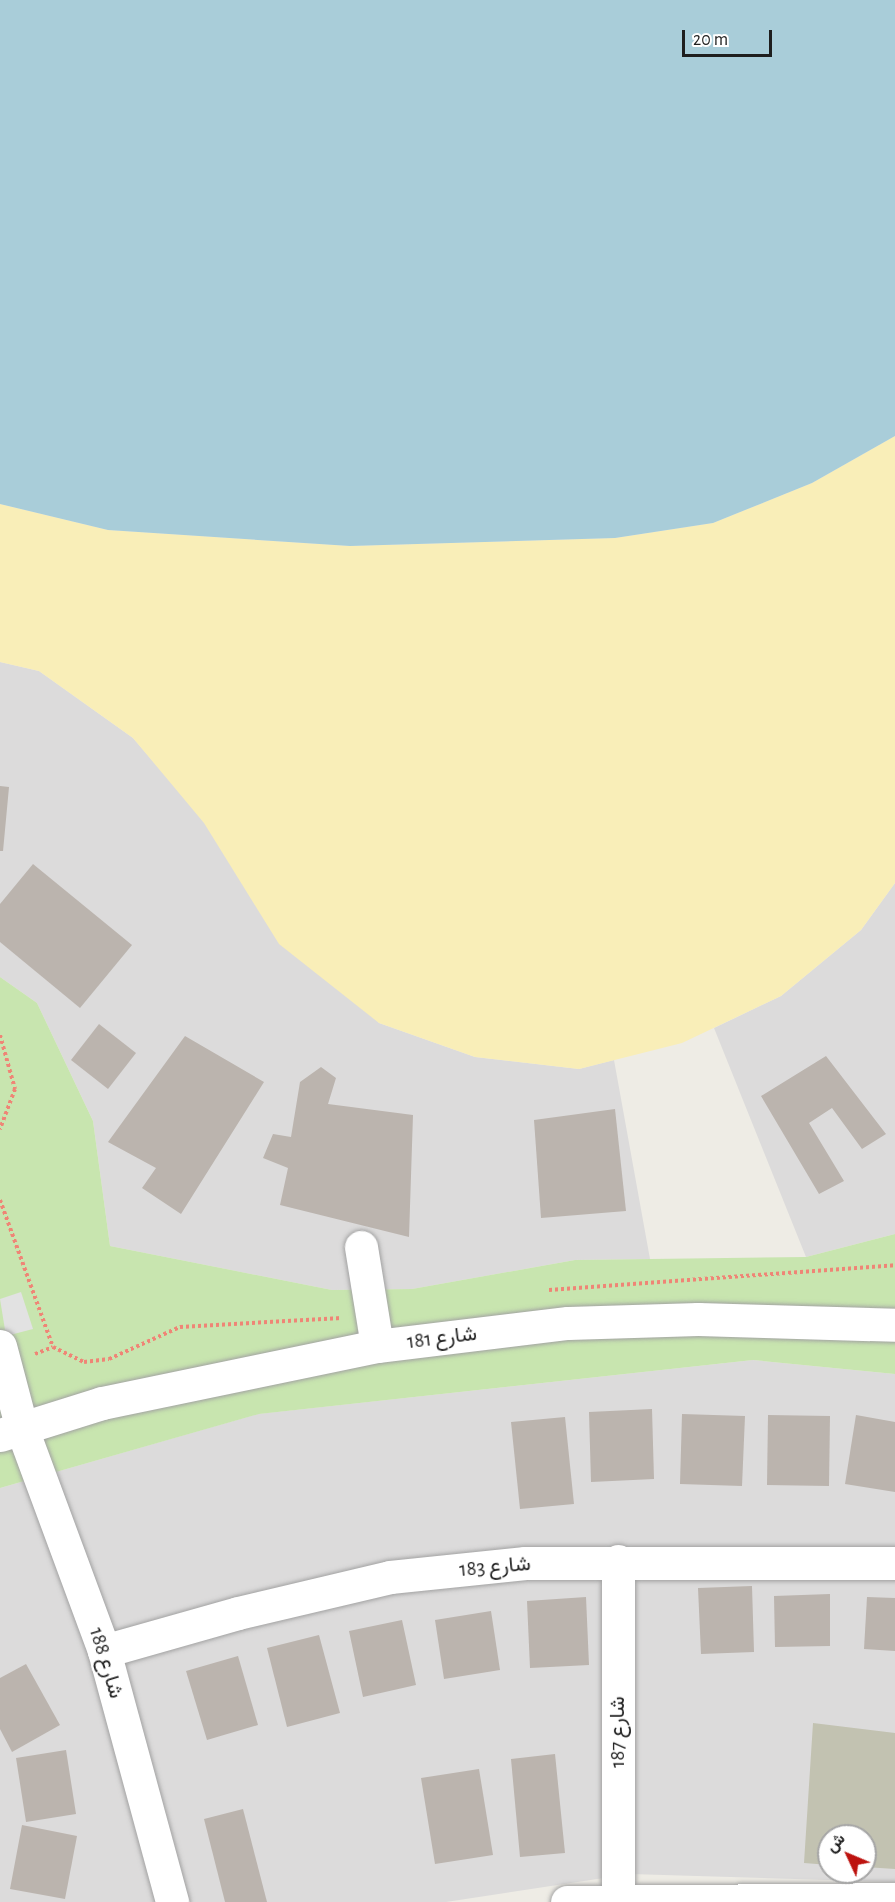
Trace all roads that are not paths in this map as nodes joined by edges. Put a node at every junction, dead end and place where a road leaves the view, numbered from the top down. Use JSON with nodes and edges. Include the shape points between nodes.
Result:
{"nodes":[{"id":1,"x":361,"y":1247,"type":"dead end"},
{"id":2,"x":895,"y":1325,"type":"edge"},
{"id":3,"x":0,"y":1346,"type":"edge"},
{"id":4,"x":377,"y":1346,"type":"junction"},
{"id":5,"x":11,"y":1432,"type":"edge"},
{"id":6,"x":618,"y":1561,"type":"junction"},
{"id":7,"x":895,"y":1563,"type":"edge"},
{"id":8,"x":104,"y":1651,"type":"junction"},
{"id":9,"x":895,"y":1899,"type":"edge"},
{"id":10,"x":618,"y":1901,"type":"edge"},
{"id":11,"x":172,"y":1902,"type":"edge"},
{"id":12,"x":567,"y":1902,"type":"edge"}],
"edges":[{"from":1,"to":4,"type":"street"},
{"from":2,"to":4,"type":"street","name":"شارع 181","via":[[698,1319],[568,1323]]},
{"from":3,"to":5,"type":"street","name":"شارع 188"},
{"from":4,"to":5,"type":"street","name":"شارع 181","via":[[102,1403]]},
{"from":5,"to":8,"type":"street","name":"شارع 188"},
{"from":6,"to":7,"type":"street","name":"شارع 183"},
{"from":6,"to":8,"type":"street","name":"شارع 183","via":[[525,1563],[390,1577]]},
{"from":6,"to":10,"type":"street","name":"شارع 187"},
{"from":8,"to":11,"type":"street","name":"شارع 188"},
{"from":9,"to":10,"type":"street"},
{"from":10,"to":12,"type":"street"}]}
